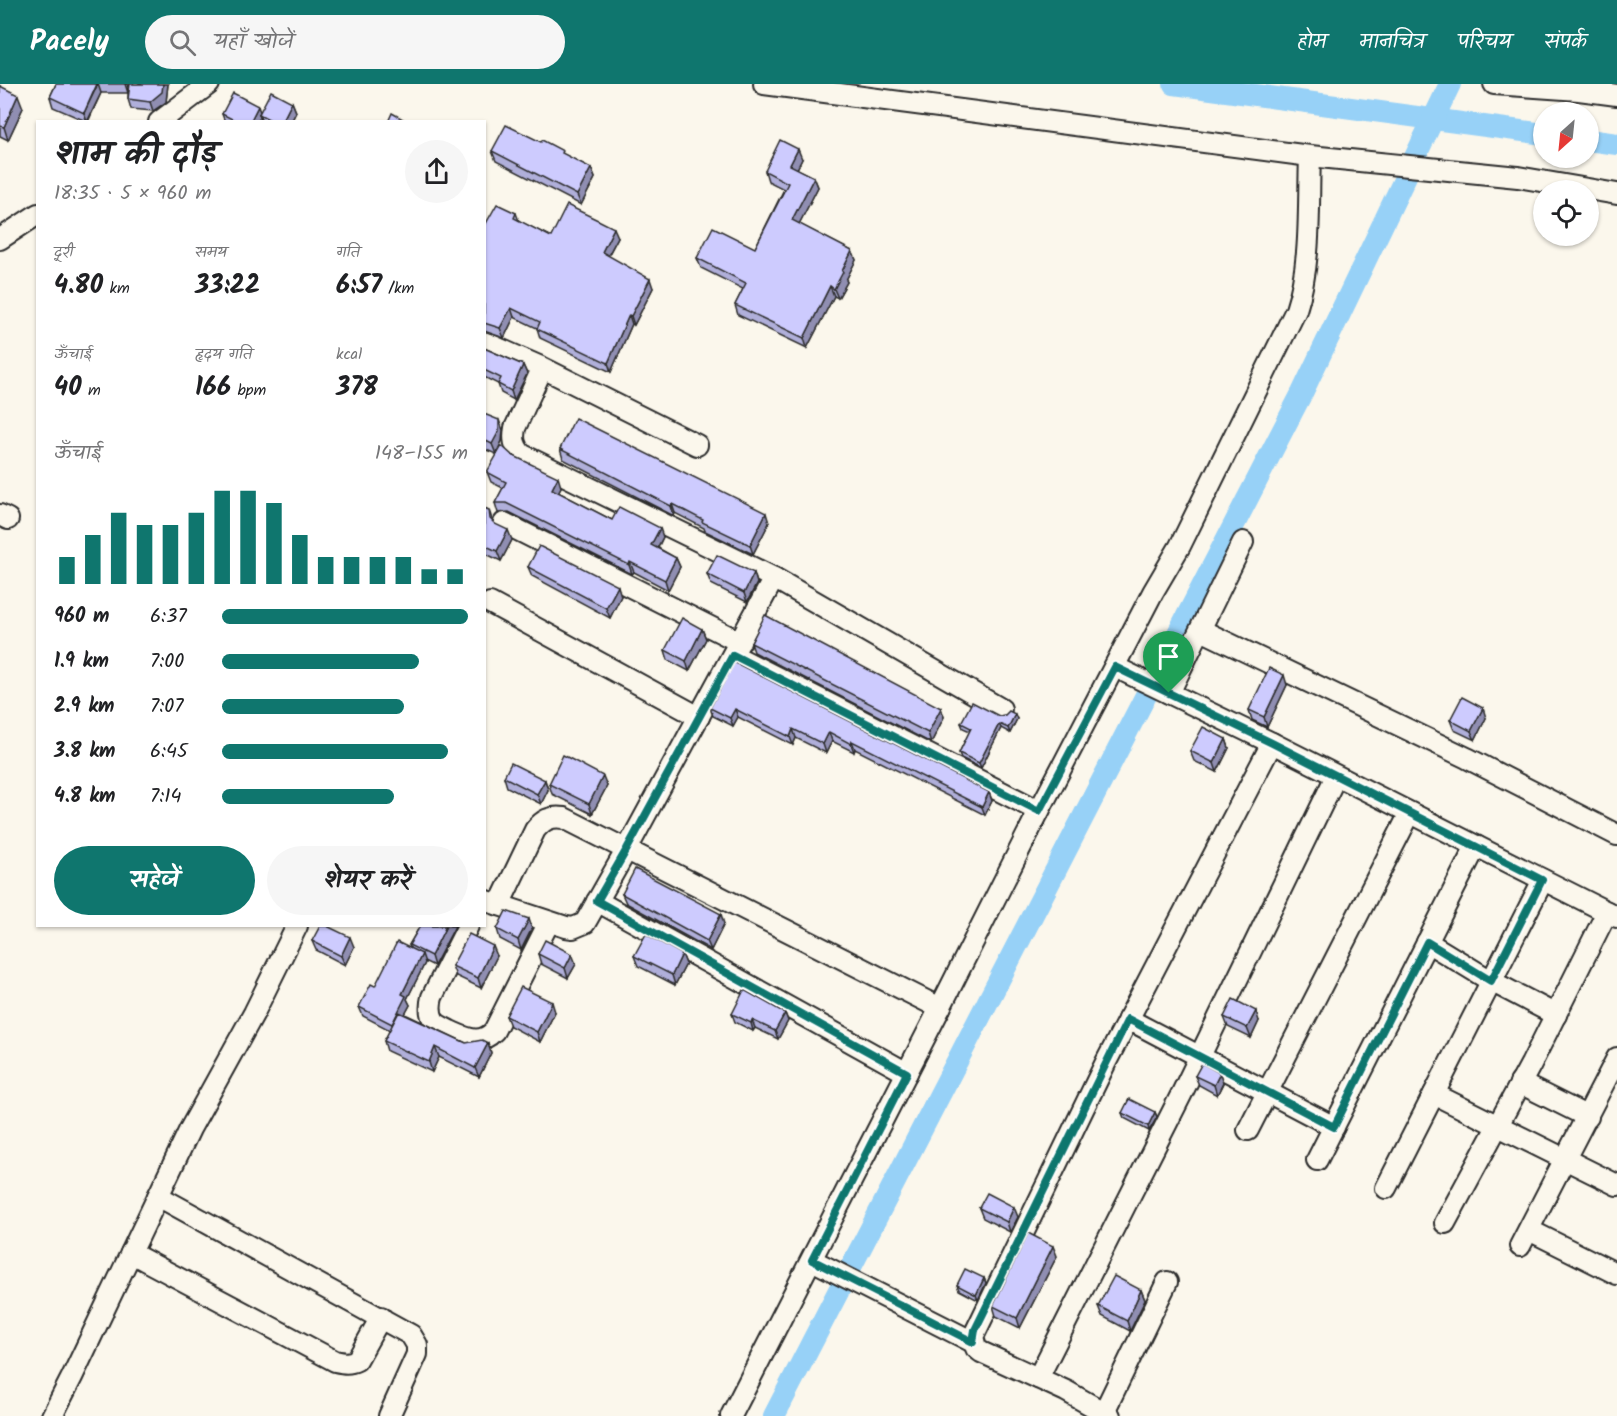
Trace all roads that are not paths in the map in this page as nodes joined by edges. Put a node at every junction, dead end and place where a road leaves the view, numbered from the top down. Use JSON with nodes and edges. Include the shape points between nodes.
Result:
{"nodes":[{"id":1,"x":185,"y":84,"type":"edge"},
{"id":2,"x":209,"y":84,"type":"edge"},
{"id":3,"x":764,"y":84,"type":"edge"},
{"id":4,"x":1498,"y":85,"type":"edge"},
{"id":5,"x":1617,"y":95,"type":"edge"},
{"id":6,"x":178,"y":107,"type":"junction"},
{"id":7,"x":162,"y":120,"type":"edge"},
{"id":8,"x":1310,"y":156,"type":"junction"},
{"id":9,"x":1617,"y":194,"type":"edge"},
{"id":10,"x":36,"y":215,"type":"edge"},
{"id":11,"x":0,"y":239,"type":"edge"},
{"id":12,"x":486,"y":343,"type":"edge"},
{"id":13,"x":542,"y":369,"type":"junction"},
{"id":14,"x":697,"y":445,"type":"dead end"},
{"id":15,"x":504,"y":523,"type":"dead end"},
{"id":16,"x":1244,"y":542,"type":"dead end"},
{"id":17,"x":774,"y":578,"type":"junction"},
{"id":18,"x":490,"y":603,"type":"dead end"},
{"id":19,"x":1201,"y":630,"type":"junction"},
{"id":20,"x":736,"y":648,"type":"junction"},
{"id":21,"x":1115,"y":667,"type":"junction"},
{"id":22,"x":1163,"y":690,"type":"junction"},
{"id":23,"x":1001,"y":710,"type":"dead end"},
{"id":24,"x":699,"y":717,"type":"junction"},
{"id":25,"x":1272,"y":743,"type":"junction"},
{"id":26,"x":1336,"y":776,"type":"junction"},
{"id":27,"x":1039,"y":811,"type":"junction"},
{"id":28,"x":1410,"y":813,"type":"junction"},
{"id":29,"x":1617,"y":835,"type":"edge"},
{"id":30,"x":1476,"y":846,"type":"junction"},
{"id":31,"x":627,"y":849,"type":"junction"},
{"id":32,"x":1542,"y":880,"type":"junction"},
{"id":33,"x":597,"y":901,"type":"junction"},
{"id":34,"x":492,"y":902,"type":"edge"},
{"id":35,"x":1612,"y":915,"type":"edge"},
{"id":36,"x":549,"y":921,"type":"junction"},
{"id":37,"x":297,"y":927,"type":"edge"},
{"id":38,"x":467,"y":927,"type":"edge"},
{"id":39,"x":1427,"y":942,"type":"junction"},
{"id":40,"x":1491,"y":981,"type":"junction"},
{"id":41,"x":940,"y":1008,"type":"junction"},
{"id":42,"x":1556,"y":1015,"type":"junction"},
{"id":43,"x":1128,"y":1019,"type":"junction"},
{"id":44,"x":1200,"y":1056,"type":"junction"},
{"id":45,"x":1617,"y":1058,"type":"edge"},
{"id":46,"x":907,"y":1073,"type":"junction"},
{"id":47,"x":1520,"y":1083,"type":"junction"},
{"id":48,"x":1268,"y":1092,"type":"junction"},
{"id":49,"x":1434,"y":1094,"type":"junction"},
{"id":50,"x":1588,"y":1117,"type":"junction"},
{"id":51,"x":1334,"y":1127,"type":"junction"},
{"id":52,"x":1497,"y":1127,"type":"junction"},
{"id":53,"x":1248,"y":1130,"type":"dead end"},
{"id":54,"x":1317,"y":1160,"type":"dead end"},
{"id":55,"x":1566,"y":1160,"type":"junction"},
{"id":56,"x":1617,"y":1185,"type":"edge"},
{"id":57,"x":1386,"y":1188,"type":"dead end"},
{"id":58,"x":158,"y":1196,"type":"junction"},
{"id":59,"x":1445,"y":1223,"type":"dead end"},
{"id":60,"x":131,"y":1253,"type":"junction"},
{"id":61,"x":812,"y":1260,"type":"junction"},
{"id":62,"x":1617,"y":1274,"type":"edge"},
{"id":63,"x":1167,"y":1282,"type":"dead end"},
{"id":64,"x":381,"y":1317,"type":"junction"},
{"id":65,"x":973,"y":1342,"type":"junction"},
{"id":66,"x":1038,"y":1378,"type":"junction"},
{"id":67,"x":1106,"y":1415,"type":"edge"},
{"id":68,"x":52,"y":1416,"type":"edge"},
{"id":69,"x":388,"y":1416,"type":"edge"},
{"id":70,"x":731,"y":1416,"type":"edge"}],
"edges":[{"from":1,"to":6,"type":"street"},
{"from":2,"to":6,"type":"street"},
{"from":3,"to":8,"type":"street"},
{"from":4,"to":5,"type":"street"},
{"from":6,"to":7,"type":"street"},
{"from":8,"to":9,"type":"street","via":[[1518,177]]},
{"from":8,"to":21,"type":"street","via":[[1307,252],[1296,310],[1180,546]]},
{"from":10,"to":11,"type":"street"},
{"from":12,"to":13,"type":"street"},
{"from":13,"to":14,"type":"street"},
{"from":13,"to":17,"type":"street","via":[[515,428],[513,439],[521,454]]},
{"from":15,"to":20,"type":"street"},
{"from":16,"to":19,"type":"street"},
{"from":17,"to":20,"type":"street"},
{"from":17,"to":23,"type":"street"},
{"from":18,"to":24,"type":"street"},
{"from":19,"to":22,"type":"street"},
{"from":19,"to":29,"type":"street"},
{"from":20,"to":24,"type":"street"},
{"from":20,"to":27,"type":"street"},
{"from":21,"to":22,"type":"street"},
{"from":21,"to":27,"type":"street"},
{"from":22,"to":25,"type":"street"},
{"from":24,"to":31,"type":"street"},
{"from":25,"to":26,"type":"street"},
{"from":25,"to":43,"type":"street"},
{"from":26,"to":28,"type":"street"},
{"from":26,"to":44,"type":"street"},
{"from":27,"to":41,"type":"street"},
{"from":28,"to":30,"type":"street"},
{"from":28,"to":48,"type":"street"},
{"from":30,"to":32,"type":"street"},
{"from":30,"to":39,"type":"street"},
{"from":31,"to":33,"type":"street"},
{"from":31,"to":34,"type":"street","via":[[564,818],[543,820]]},
{"from":31,"to":41,"type":"street"},
{"from":32,"to":35,"type":"street"},
{"from":32,"to":40,"type":"street"},
{"from":33,"to":36,"type":"street","via":[[580,926],[566,927]]},
{"from":33,"to":46,"type":"street"},
{"from":34,"to":36,"type":"street"},
{"from":35,"to":42,"type":"street"},
{"from":36,"to":38,"type":"street","via":[[494,1031],[488,1038],[478,1040],[467,1039],[437,1024],[430,1005]]},
{"from":37,"to":58,"type":"street"},
{"from":39,"to":40,"type":"street"},
{"from":39,"to":51,"type":"street"},
{"from":40,"to":42,"type":"street"},
{"from":40,"to":49,"type":"street"},
{"from":41,"to":46,"type":"street"},
{"from":42,"to":47,"type":"street"},
{"from":43,"to":44,"type":"street"},
{"from":43,"to":65,"type":"street","via":[[975,1330]]},
{"from":44,"to":48,"type":"street"},
{"from":44,"to":66,"type":"street"},
{"from":45,"to":50,"type":"street"},
{"from":46,"to":61,"type":"street"},
{"from":47,"to":50,"type":"street"},
{"from":47,"to":52,"type":"street"},
{"from":48,"to":51,"type":"street"},
{"from":48,"to":53,"type":"street"},
{"from":49,"to":52,"type":"street"},
{"from":49,"to":57,"type":"street"},
{"from":50,"to":55,"type":"street"},
{"from":51,"to":54,"type":"street"},
{"from":52,"to":55,"type":"street"},
{"from":52,"to":59,"type":"street"},
{"from":55,"to":56,"type":"street"},
{"from":55,"to":62,"type":"street","via":[[1525,1238]]},
{"from":58,"to":60,"type":"street"},
{"from":58,"to":64,"type":"street"},
{"from":60,"to":64,"type":"street","via":[[344,1363],[357,1360]]},
{"from":60,"to":68,"type":"street"},
{"from":61,"to":65,"type":"street"},
{"from":61,"to":70,"type":"street"},
{"from":63,"to":67,"type":"street"},
{"from":64,"to":69,"type":"street","via":[[411,1335],[417,1345],[413,1364]]},
{"from":65,"to":66,"type":"street","via":[[981,1352]]},
{"from":66,"to":67,"type":"street"}]}
